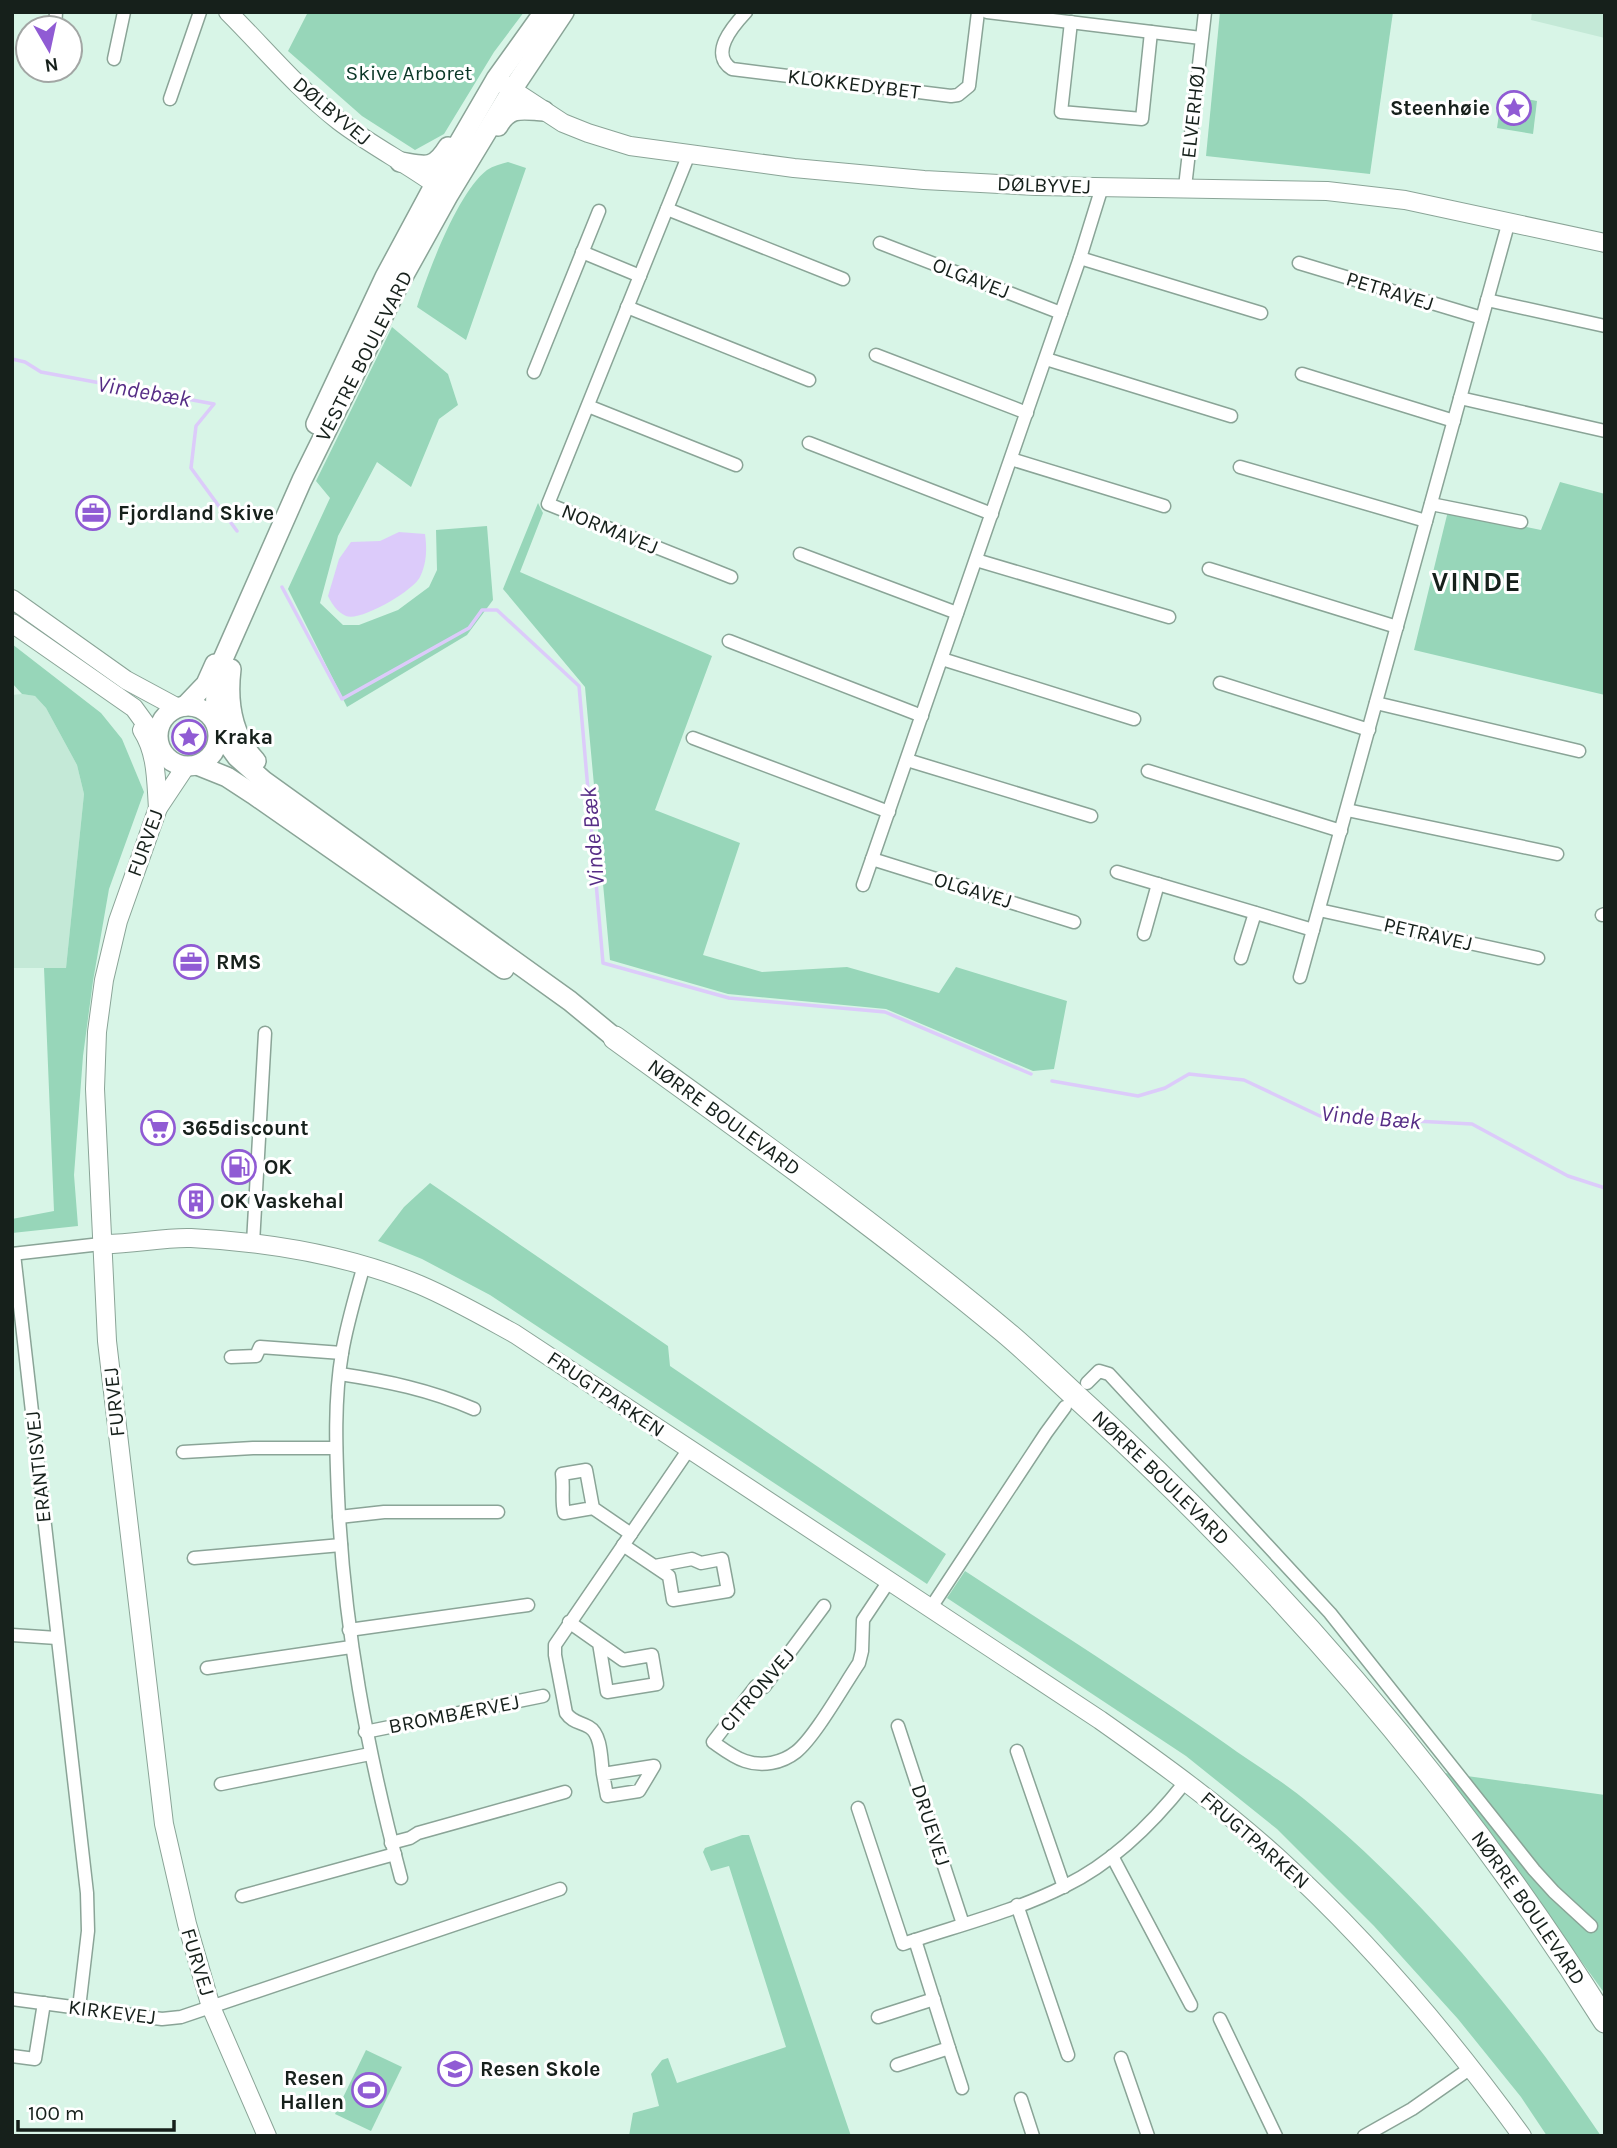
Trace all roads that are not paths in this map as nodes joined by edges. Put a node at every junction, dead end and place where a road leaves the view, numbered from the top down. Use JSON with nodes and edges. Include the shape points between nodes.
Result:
{"nodes":[{"id":1,"x":124,"y":12,"type":"edge"},
{"id":2,"x":200,"y":12,"type":"edge"},
{"id":3,"x":228,"y":12,"type":"edge"},
{"id":4,"x":544,"y":12,"type":"edge"},
{"id":5,"x":564,"y":12,"type":"edge"},
{"id":6,"x":746,"y":12,"type":"edge"},
{"id":7,"x":978,"y":12,"type":"edge"},
{"id":8,"x":987,"y":12,"type":"edge"},
{"id":9,"x":1205,"y":12,"type":"edge"},
{"id":10,"x":1071,"y":22,"type":"junction"},
{"id":11,"x":1151,"y":32,"type":"junction"},
{"id":12,"x":1201,"y":38,"type":"junction"},
{"id":13,"x":114,"y":60,"type":"dead end"},
{"id":14,"x":498,"y":89,"type":"junction"},
{"id":15,"x":170,"y":99,"type":"dead end"},
{"id":16,"x":544,"y":111,"type":"junction"},
{"id":17,"x":689,"y":154,"type":"junction"},
{"id":18,"x":400,"y":162,"type":"junction"},
{"id":19,"x":1102,"y":187,"type":"junction"},
{"id":20,"x":1185,"y":187,"type":"junction"},
{"id":21,"x":442,"y":189,"type":"junction"},
{"id":22,"x":667,"y":209,"type":"junction"},
{"id":23,"x":599,"y":211,"type":"dead end"},
{"id":24,"x":1509,"y":221,"type":"junction"},
{"id":25,"x":432,"y":225,"type":"junction"},
{"id":26,"x":880,"y":243,"type":"dead end"},
{"id":27,"x":1605,"y":243,"type":"edge"},
{"id":28,"x":582,"y":252,"type":"junction"},
{"id":29,"x":1080,"y":258,"type":"junction"},
{"id":30,"x":1299,"y":263,"type":"dead end"},
{"id":31,"x":640,"y":275,"type":"junction"},
{"id":32,"x":844,"y":279,"type":"dead end"},
{"id":33,"x":1487,"y":300,"type":"junction"},
{"id":34,"x":627,"y":307,"type":"junction"},
{"id":35,"x":1061,"y":313,"type":"junction"},
{"id":36,"x":1261,"y":313,"type":"dead end"},
{"id":37,"x":1482,"y":318,"type":"junction"},
{"id":38,"x":1605,"y":326,"type":"edge"},
{"id":39,"x":876,"y":355,"type":"dead end"},
{"id":40,"x":1046,"y":359,"type":"junction"},
{"id":41,"x":534,"y":372,"type":"dead end"},
{"id":42,"x":1302,"y":374,"type":"dead end"},
{"id":43,"x":809,"y":380,"type":"dead end"},
{"id":44,"x":1460,"y":398,"type":"junction"},
{"id":45,"x":588,"y":406,"type":"junction"},
{"id":46,"x":1027,"y":413,"type":"junction"},
{"id":47,"x":1231,"y":416,"type":"dead end"},
{"id":48,"x":1454,"y":421,"type":"junction"},
{"id":49,"x":1605,"y":431,"type":"edge"},
{"id":50,"x":809,"y":443,"type":"dead end"},
{"id":51,"x":1011,"y":459,"type":"junction"},
{"id":52,"x":736,"y":465,"type":"dead end"},
{"id":53,"x":1240,"y":467,"type":"dead end"},
{"id":54,"x":1431,"y":504,"type":"junction"},
{"id":55,"x":1164,"y":506,"type":"dead end"},
{"id":56,"x":992,"y":514,"type":"junction"},
{"id":57,"x":1426,"y":521,"type":"junction"},
{"id":58,"x":1521,"y":522,"type":"dead end"},
{"id":59,"x":800,"y":554,"type":"dead end"},
{"id":60,"x":976,"y":560,"type":"junction"},
{"id":61,"x":1209,"y":569,"type":"dead end"},
{"id":62,"x":731,"y":577,"type":"dead end"},
{"id":63,"x":261,"y":578,"type":"junction"},
{"id":64,"x":12,"y":599,"type":"edge"},
{"id":65,"x":957,"y":613,"type":"junction"},
{"id":66,"x":1169,"y":617,"type":"dead end"},
{"id":67,"x":12,"y":623,"type":"edge"},
{"id":68,"x":1397,"y":627,"type":"junction"},
{"id":69,"x":729,"y":641,"type":"dead end"},
{"id":70,"x":942,"y":660,"type":"junction"},
{"id":71,"x":1220,"y":683,"type":"dead end"},
{"id":72,"x":115,"y":693,"type":"junction"},
{"id":73,"x":1376,"y":703,"type":"junction"},
{"id":74,"x":182,"y":707,"type":"junction"},
{"id":75,"x":922,"y":716,"type":"junction"},
{"id":76,"x":1134,"y":719,"type":"dead end"},
{"id":77,"x":216,"y":727,"type":"junction"},
{"id":78,"x":1369,"y":730,"type":"junction"},
{"id":79,"x":693,"y":738,"type":"dead end"},
{"id":80,"x":160,"y":746,"type":"junction"},
{"id":81,"x":1579,"y":751,"type":"dead end"},
{"id":82,"x":907,"y":760,"type":"junction"},
{"id":83,"x":191,"y":765,"type":"junction"},
{"id":84,"x":1148,"y":771,"type":"dead end"},
{"id":85,"x":160,"y":804,"type":"junction"},
{"id":86,"x":1347,"y":810,"type":"junction"},
{"id":87,"x":889,"y":812,"type":"junction"},
{"id":88,"x":1091,"y":816,"type":"dead end"},
{"id":89,"x":1341,"y":831,"type":"junction"},
{"id":90,"x":364,"y":853,"type":"junction"},
{"id":91,"x":1557,"y":854,"type":"dead end"},
{"id":92,"x":872,"y":859,"type":"junction"},
{"id":93,"x":1117,"y":873,"type":"dead end"},
{"id":94,"x":1158,"y":884,"type":"junction"},
{"id":95,"x":863,"y":886,"type":"dead end"},
{"id":96,"x":1319,"y":910,"type":"junction"},
{"id":97,"x":1255,"y":913,"type":"junction"},
{"id":98,"x":1074,"y":922,"type":"dead end"},
{"id":99,"x":1313,"y":930,"type":"junction"},
{"id":100,"x":1144,"y":934,"type":"dead end"},
{"id":101,"x":1241,"y":958,"type":"dead end"},
{"id":102,"x":1538,"y":958,"type":"dead end"},
{"id":103,"x":1300,"y":977,"type":"dead end"},
{"id":104,"x":265,"y":1033,"type":"dead end"},
{"id":105,"x":615,"y":1038,"type":"junction"},
{"id":106,"x":253,"y":1243,"type":"junction"},
{"id":107,"x":101,"y":1244,"type":"junction"},
{"id":108,"x":13,"y":1254,"type":"edge"},
{"id":109,"x":364,"y":1265,"type":"junction"},
{"id":110,"x":342,"y":1353,"type":"junction"},
{"id":111,"x":231,"y":1357,"type":"dead end"},
{"id":112,"x":340,"y":1374,"type":"junction"},
{"id":113,"x":1087,"y":1383,"type":"dead end"},
{"id":114,"x":1065,"y":1407,"type":"dead end"},
{"id":115,"x":474,"y":1409,"type":"dead end"},
{"id":116,"x":336,"y":1448,"type":"junction"},
{"id":117,"x":689,"y":1449,"type":"junction"},
{"id":118,"x":183,"y":1452,"type":"dead end"},
{"id":119,"x":593,"y":1508,"type":"dead end"},
{"id":120,"x":498,"y":1512,"type":"dead end"},
{"id":121,"x":339,"y":1517,"type":"junction"},
{"id":122,"x":631,"y":1534,"type":"junction"},
{"id":123,"x":341,"y":1545,"type":"junction"},
{"id":124,"x":623,"y":1545,"type":"junction"},
{"id":125,"x":194,"y":1558,"type":"dead end"},
{"id":126,"x":655,"y":1566,"type":"junction"},
{"id":127,"x":890,"y":1581,"type":"junction"},
{"id":128,"x":528,"y":1605,"type":"dead end"},
{"id":129,"x":824,"y":1606,"type":"dead end"},
{"id":130,"x":930,"y":1609,"type":"junction"},
{"id":131,"x":569,"y":1622,"type":"junction"},
{"id":132,"x":349,"y":1630,"type":"junction"},
{"id":133,"x":12,"y":1635,"type":"edge"},
{"id":134,"x":57,"y":1638,"type":"junction"},
{"id":135,"x":599,"y":1643,"type":"junction"},
{"id":136,"x":351,"y":1647,"type":"junction"},
{"id":137,"x":207,"y":1668,"type":"dead end"},
{"id":138,"x":543,"y":1696,"type":"dead end"},
{"id":139,"x":898,"y":1726,"type":"dead end"},
{"id":140,"x":365,"y":1732,"type":"junction"},
{"id":141,"x":1017,"y":1751,"type":"dead end"},
{"id":142,"x":369,"y":1754,"type":"junction"},
{"id":143,"x":603,"y":1774,"type":"dead end"},
{"id":144,"x":1186,"y":1781,"type":"junction"},
{"id":145,"x":221,"y":1784,"type":"dead end"},
{"id":146,"x":565,"y":1791,"type":"dead end"},
{"id":147,"x":858,"y":1808,"type":"dead end"},
{"id":148,"x":393,"y":1849,"type":"junction"},
{"id":149,"x":1112,"y":1856,"type":"junction"},
{"id":150,"x":401,"y":1878,"type":"dead end"},
{"id":151,"x":1064,"y":1887,"type":"junction"},
{"id":152,"x":560,"y":1889,"type":"dead end"},
{"id":153,"x":242,"y":1896,"type":"dead end"},
{"id":154,"x":1017,"y":1905,"type":"junction"},
{"id":155,"x":963,"y":1923,"type":"junction"},
{"id":156,"x":1591,"y":1926,"type":"dead end"},
{"id":157,"x":915,"y":1940,"type":"junction"},
{"id":158,"x":12,"y":1999,"type":"edge"},
{"id":159,"x":934,"y":1999,"type":"junction"},
{"id":160,"x":44,"y":2003,"type":"junction"},
{"id":161,"x":1191,"y":2005,"type":"dead end"},
{"id":162,"x":211,"y":2007,"type":"junction"},
{"id":163,"x":79,"y":2008,"type":"junction"},
{"id":164,"x":878,"y":2017,"type":"dead end"},
{"id":165,"x":1220,"y":2019,"type":"dead end"},
{"id":166,"x":1605,"y":2021,"type":"edge"},
{"id":167,"x":950,"y":2048,"type":"junction"},
{"id":168,"x":1068,"y":2055,"type":"dead end"},
{"id":169,"x":12,"y":2056,"type":"edge"},
{"id":170,"x":1121,"y":2058,"type":"dead end"},
{"id":171,"x":897,"y":2065,"type":"dead end"},
{"id":172,"x":1472,"y":2067,"type":"junction"},
{"id":173,"x":962,"y":2088,"type":"dead end"},
{"id":174,"x":1021,"y":2099,"type":"dead end"},
{"id":175,"x":267,"y":2136,"type":"edge"},
{"id":176,"x":1033,"y":2136,"type":"edge"},
{"id":177,"x":1148,"y":2136,"type":"edge"},
{"id":178,"x":1276,"y":2136,"type":"edge"},
{"id":179,"x":1364,"y":2136,"type":"edge"},
{"id":180,"x":1522,"y":2136,"type":"edge"}],
"edges":[{"from":1,"to":13,"type":"street"},
{"from":2,"to":15,"type":"street"},
{"from":3,"to":18,"type":"street","name":"DØLBYVEJ","via":[[337,119]]},
{"from":4,"to":14,"type":"main road","name":"VESTRE BOULEVARD"},
{"from":5,"to":14,"type":"main road","name":"VESTRE BOULEVARD"},
{"from":6,"to":7,"type":"street","name":"KLOKKEDYBET","via":[[722,48],[724,64],[732,69],[951,96],[969,86]]},
{"from":8,"to":10,"type":"street"},
{"from":9,"to":12,"type":"street","name":"ELVERHØJ"},
{"from":10,"to":11,"type":"street"},
{"from":10,"to":11,"type":"street","via":[[1061,111],[1142,120]]},
{"from":11,"to":12,"type":"street"},
{"from":12,"to":20,"type":"street","name":"ELVERHØJ"},
{"from":14,"to":16,"type":"street","name":"DØLBYVEJ"},
{"from":14,"to":18,"type":"main road","via":[[470,113],[439,161],[431,165]]},
{"from":14,"to":21,"type":"main road","name":"VESTRE BOULEVARD"},
{"from":16,"to":17,"type":"street","name":"DØLBYVEJ","via":[[563,123],[630,146]]},
{"from":16,"to":25,"type":"main road","via":[[505,114],[444,214]]},
{"from":17,"to":19,"type":"street","name":"DØLBYVEJ","via":[[924,180]]},
{"from":17,"to":22,"type":"street","name":"NORMAVEJ"},
{"from":18,"to":21,"type":"street","name":"DØLBYVEJ"},
{"from":19,"to":20,"type":"street","name":"DØLBYVEJ"},
{"from":19,"to":29,"type":"street"},
{"from":20,"to":24,"type":"street","name":"DØLBYVEJ","via":[[1327,191],[1405,200]]},
{"from":21,"to":25,"type":"main road","name":"VESTRE BOULEVARD"},
{"from":21,"to":74,"type":"main road","name":"VESTRE BOULEVARD","via":[[384,277],[343,362],[213,670],[206,684]]},
{"from":22,"to":31,"type":"street","name":"NORMAVEJ"},
{"from":22,"to":32,"type":"street"},
{"from":23,"to":28,"type":"street"},
{"from":24,"to":27,"type":"street","name":"DØLBYVEJ"},
{"from":24,"to":33,"type":"street"},
{"from":25,"to":63,"type":"main road","name":"VESTRE BOULEVARD","via":[[302,481]]},
{"from":26,"to":35,"type":"street","name":"OLGAVEJ"},
{"from":28,"to":31,"type":"street"},
{"from":28,"to":41,"type":"street"},
{"from":29,"to":35,"type":"street"},
{"from":29,"to":36,"type":"street"},
{"from":30,"to":37,"type":"street","name":"PETRAVEJ"},
{"from":31,"to":34,"type":"street","name":"NORMAVEJ"},
{"from":33,"to":37,"type":"street"},
{"from":33,"to":38,"type":"street"},
{"from":34,"to":43,"type":"street"},
{"from":34,"to":45,"type":"street","name":"NORMAVEJ"},
{"from":35,"to":40,"type":"street"},
{"from":37,"to":44,"type":"street"},
{"from":39,"to":46,"type":"street"},
{"from":40,"to":46,"type":"street"},
{"from":40,"to":47,"type":"street"},
{"from":42,"to":48,"type":"street"},
{"from":44,"to":48,"type":"street"},
{"from":44,"to":49,"type":"street"},
{"from":45,"to":52,"type":"street"},
{"from":45,"to":62,"type":"street","name":"NORMAVEJ","via":[[548,504]]},
{"from":46,"to":51,"type":"street"},
{"from":48,"to":54,"type":"street"},
{"from":50,"to":56,"type":"street"},
{"from":51,"to":55,"type":"street"},
{"from":51,"to":56,"type":"street"},
{"from":53,"to":57,"type":"street"},
{"from":54,"to":57,"type":"street"},
{"from":54,"to":58,"type":"street"},
{"from":56,"to":60,"type":"street"},
{"from":57,"to":68,"type":"street"},
{"from":59,"to":65,"type":"street"},
{"from":60,"to":65,"type":"street"},
{"from":60,"to":66,"type":"street"},
{"from":61,"to":68,"type":"street"},
{"from":63,"to":77,"type":"main road","name":"VESTRE BOULEVARD","via":[[223,659],[216,688]]},
{"from":63,"to":90,"type":"main road","via":[[231,669],[229,688],[241,740],[267,773],[344,831]]},
{"from":64,"to":74,"type":"street","via":[[127,680]]},
{"from":65,"to":70,"type":"street"},
{"from":67,"to":72,"type":"street"},
{"from":68,"to":73,"type":"street"},
{"from":69,"to":75,"type":"street"},
{"from":70,"to":75,"type":"street"},
{"from":70,"to":76,"type":"street"},
{"from":71,"to":78,"type":"street"},
{"from":72,"to":80,"type":"street","via":[[144,719]]},
{"from":72,"to":85,"type":"street","via":[[151,748]]},
{"from":73,"to":78,"type":"street"},
{"from":73,"to":81,"type":"street"},
{"from":74,"to":77,"type":"main road","via":[[202,709]]},
{"from":74,"to":80,"type":"main road","via":[[160,724]]},
{"from":75,"to":82,"type":"street"},
{"from":77,"to":83,"type":"main road","via":[[216,748],[205,761]]},
{"from":77,"to":90,"type":"main road","name":"NØRRE BOULEVARD","via":[[249,769]]},
{"from":78,"to":86,"type":"street"},
{"from":79,"to":87,"type":"street"},
{"from":80,"to":83,"type":"main road","via":[[168,759]]},
{"from":80,"to":85,"type":"street","name":"FURVEJ"},
{"from":82,"to":87,"type":"street"},
{"from":82,"to":88,"type":"street"},
{"from":83,"to":85,"type":"street","name":"FURVEJ"},
{"from":83,"to":105,"type":"main road","name":"NØRRE BOULEVARD","via":[[253,793],[465,943]]},
{"from":84,"to":89,"type":"street"},
{"from":85,"to":107,"type":"street","name":"FURVEJ","via":[[118,921],[102,993],[94,1089]]},
{"from":86,"to":89,"type":"street"},
{"from":86,"to":91,"type":"street"},
{"from":87,"to":92,"type":"street"},
{"from":89,"to":96,"type":"street"},
{"from":90,"to":105,"type":"main road","name":"NØRRE BOULEVARD"},
{"from":92,"to":95,"type":"street"},
{"from":92,"to":98,"type":"street","name":"OLGAVEJ"},
{"from":93,"to":94,"type":"street"},
{"from":94,"to":97,"type":"street"},
{"from":94,"to":100,"type":"street"},
{"from":96,"to":99,"type":"street"},
{"from":96,"to":102,"type":"street","name":"PETRAVEJ"},
{"from":97,"to":99,"type":"street"},
{"from":97,"to":101,"type":"street"},
{"from":99,"to":103,"type":"street"},
{"from":104,"to":106,"type":"street"},
{"from":105,"to":166,"type":"highway","name":"NØRRE BOULEVARD","via":[[855,1212],[1006,1332],[1152,1466],[1323,1646],[1419,1762],[1495,1860]]},
{"from":106,"to":107,"type":"street","name":"FRUGTPARKEN","via":[[165,1238]]},
{"from":106,"to":109,"type":"street","name":"FRUGTPARKEN"},
{"from":107,"to":108,"type":"street"},
{"from":107,"to":162,"type":"street","name":"FURVEJ","via":[[109,1355],[164,1824]]},
{"from":108,"to":134,"type":"street","name":"ERANTISVEJ"},
{"from":109,"to":110,"type":"street","name":"BROMBÆRVEJ"},
{"from":109,"to":117,"type":"street","name":"FRUGTPARKEN","via":[[419,1284],[516,1334]]},
{"from":110,"to":111,"type":"street","via":[[260,1347],[256,1356]]},
{"from":110,"to":112,"type":"street","name":"BROMBÆRVEJ"},
{"from":112,"to":115,"type":"street","via":[[438,1394]]},
{"from":112,"to":116,"type":"street","name":"BROMBÆRVEJ"},
{"from":113,"to":156,"type":"street","via":[[1099,1371],[1109,1374],[1128,1394],[1330,1613],[1534,1870]]},
{"from":114,"to":130,"type":"street"},
{"from":116,"to":118,"type":"street"},
{"from":116,"to":121,"type":"street","name":"BROMBÆRVEJ"},
{"from":117,"to":122,"type":"street"},
{"from":117,"to":127,"type":"street","name":"FRUGTPARKEN"},
{"from":119,"to":122,"type":"street"},
{"from":120,"to":121,"type":"street","via":[[384,1512]]},
{"from":121,"to":123,"type":"street","name":"BROMBÆRVEJ"},
{"from":122,"to":124,"type":"street"},
{"from":123,"to":125,"type":"street"},
{"from":123,"to":132,"type":"street","name":"BROMBÆRVEJ"},
{"from":124,"to":126,"type":"street"},
{"from":124,"to":131,"type":"street"},
{"from":126,"to":126,"type":"street","via":[[722,1559],[728,1591],[674,1600],[669,1576]]},
{"from":127,"to":129,"type":"street","name":"CITRONVEJ","via":[[863,1620],[859,1663],[805,1743],[785,1759],[770,1763],[735,1757],[713,1741],[756,1686],[764,1687]]},
{"from":127,"to":130,"type":"street","name":"FRUGTPARKEN"},
{"from":128,"to":132,"type":"street"},
{"from":130,"to":144,"type":"street","name":"FRUGTPARKEN"},
{"from":131,"to":135,"type":"street"},
{"from":131,"to":143,"type":"street","via":[[558,1638],[555,1654],[566,1713],[596,1734]]},
{"from":132,"to":136,"type":"street","name":"BROMBÆRVEJ"},
{"from":133,"to":134,"type":"street"},
{"from":134,"to":163,"type":"street","name":"ERANTISVEJ","via":[[87,1893],[88,1931]]},
{"from":135,"to":135,"type":"street","via":[[607,1692],[657,1684],[652,1655],[623,1660]]},
{"from":136,"to":137,"type":"street"},
{"from":136,"to":140,"type":"street","name":"BROMBÆRVEJ"},
{"from":138,"to":140,"type":"street","name":"BROMBÆRVEJ"},
{"from":139,"to":155,"type":"street","name":"DRUEVEJ"},
{"from":140,"to":142,"type":"street","name":"BROMBÆRVEJ"},
{"from":141,"to":151,"type":"street"},
{"from":142,"to":145,"type":"street","name":"BROMBÆRVEJ"},
{"from":142,"to":148,"type":"street","name":"BROMBÆRVEJ"},
{"from":144,"to":149,"type":"street","via":[[1160,1814]]},
{"from":144,"to":172,"type":"street","name":"FRUGTPARKEN","via":[[1337,1914],[1401,1981]]},
{"from":146,"to":148,"type":"street","via":[[418,1833]]},
{"from":147,"to":157,"type":"street","via":[[903,1944]]},
{"from":148,"to":150,"type":"street","name":"BROMBÆRVEJ"},
{"from":148,"to":153,"type":"street"},
{"from":149,"to":151,"type":"street"},
{"from":149,"to":161,"type":"street"},
{"from":151,"to":154,"type":"street"},
{"from":152,"to":162,"type":"street","name":"FURVEJ"},
{"from":154,"to":155,"type":"street"},
{"from":154,"to":168,"type":"street"},
{"from":155,"to":157,"type":"street"},
{"from":157,"to":159,"type":"street"},
{"from":158,"to":160,"type":"street","name":"KIRKEVEJ"},
{"from":159,"to":164,"type":"street"},
{"from":159,"to":167,"type":"street"},
{"from":160,"to":163,"type":"street","name":"KIRKEVEJ"},
{"from":160,"to":169,"type":"street","via":[[35,2059]]},
{"from":162,"to":163,"type":"street","name":"KIRKEVEJ","via":[[162,2019]]},
{"from":162,"to":175,"type":"street","name":"FURVEJ"},
{"from":165,"to":178,"type":"street"},
{"from":167,"to":171,"type":"street"},
{"from":167,"to":173,"type":"street"},
{"from":170,"to":177,"type":"street"},
{"from":172,"to":179,"type":"street"},
{"from":172,"to":180,"type":"street","name":"FRUGTPARKEN"},
{"from":174,"to":176,"type":"street"}]}
